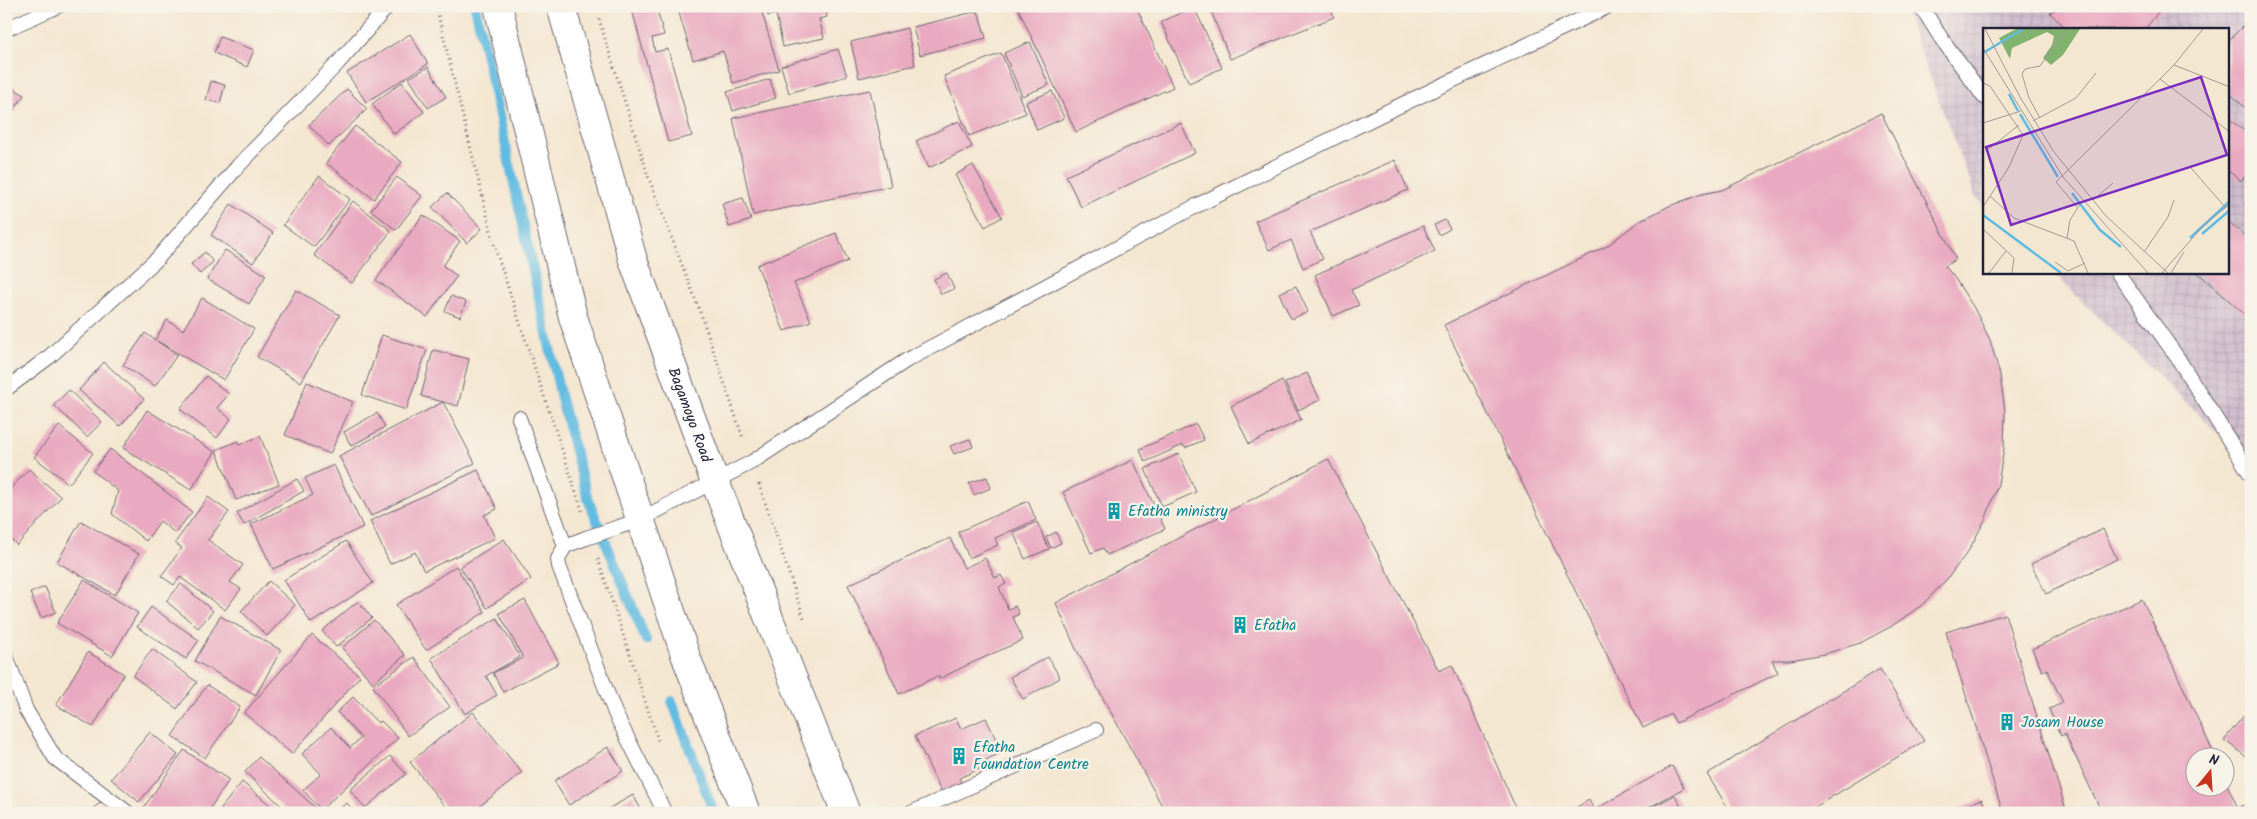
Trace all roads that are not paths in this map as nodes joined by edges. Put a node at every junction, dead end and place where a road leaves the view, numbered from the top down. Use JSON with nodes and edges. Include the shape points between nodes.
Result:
{"nodes":[{"id":1,"x":58,"y":6,"type":"edge"},
{"id":2,"x":388,"y":6,"type":"edge"},
{"id":3,"x":498,"y":6,"type":"edge"},
{"id":4,"x":561,"y":6,"type":"edge"},
{"id":5,"x":1609,"y":6,"type":"edge"},
{"id":6,"x":1921,"y":6,"type":"edge"},
{"id":7,"x":6,"y":29,"type":"edge"},
{"id":8,"x":1983,"y":96,"type":"edge"},
{"id":9,"x":2118,"y":274,"type":"edge"},
{"id":10,"x":6,"y":389,"type":"edge"},
{"id":11,"x":519,"y":418,"type":"dead end"},
{"id":12,"x":2251,"y":475,"type":"edge"},
{"id":13,"x":715,"y":482,"type":"junction"},
{"id":14,"x":627,"y":524,"type":"junction"},
{"id":15,"x":565,"y":546,"type":"junction"},
{"id":16,"x":6,"y":656,"type":"edge"},
{"id":17,"x":1096,"y":730,"type":"dead end"},
{"id":18,"x":742,"y":811,"type":"edge"},
{"id":19,"x":128,"y":813,"type":"edge"},
{"id":20,"x":665,"y":813,"type":"edge"},
{"id":21,"x":846,"y":813,"type":"edge"},
{"id":22,"x":911,"y":813,"type":"edge"}],
"edges":[{"from":1,"to":7,"type":"lane"},
{"from":2,"to":10,"type":"lane","via":[[338,63],[238,165],[157,259],[49,357]]},
{"from":3,"to":14,"type":"highway"},
{"from":4,"to":13,"type":"highway","name":"Bagamoyo Road","via":[[633,260]]},
{"from":5,"to":13,"type":"lane","via":[[1345,132],[1040,288],[907,360],[752,462]]},
{"from":6,"to":8,"type":"lane"},
{"from":9,"to":12,"type":"lane","via":[[2177,357]]},
{"from":11,"to":15,"type":"lane"},
{"from":13,"to":14,"type":"lane"},
{"from":13,"to":21,"type":"highway","name":"Bagamoyo Road"},
{"from":14,"to":15,"type":"lane","bridge":true},
{"from":14,"to":18,"type":"highway","via":[[686,658]]},
{"from":15,"to":20,"type":"lane","via":[[558,559],[559,566],[615,713]]},
{"from":16,"to":19,"type":"lane","via":[[26,710],[55,758]]},
{"from":17,"to":22,"type":"lane"}]}
